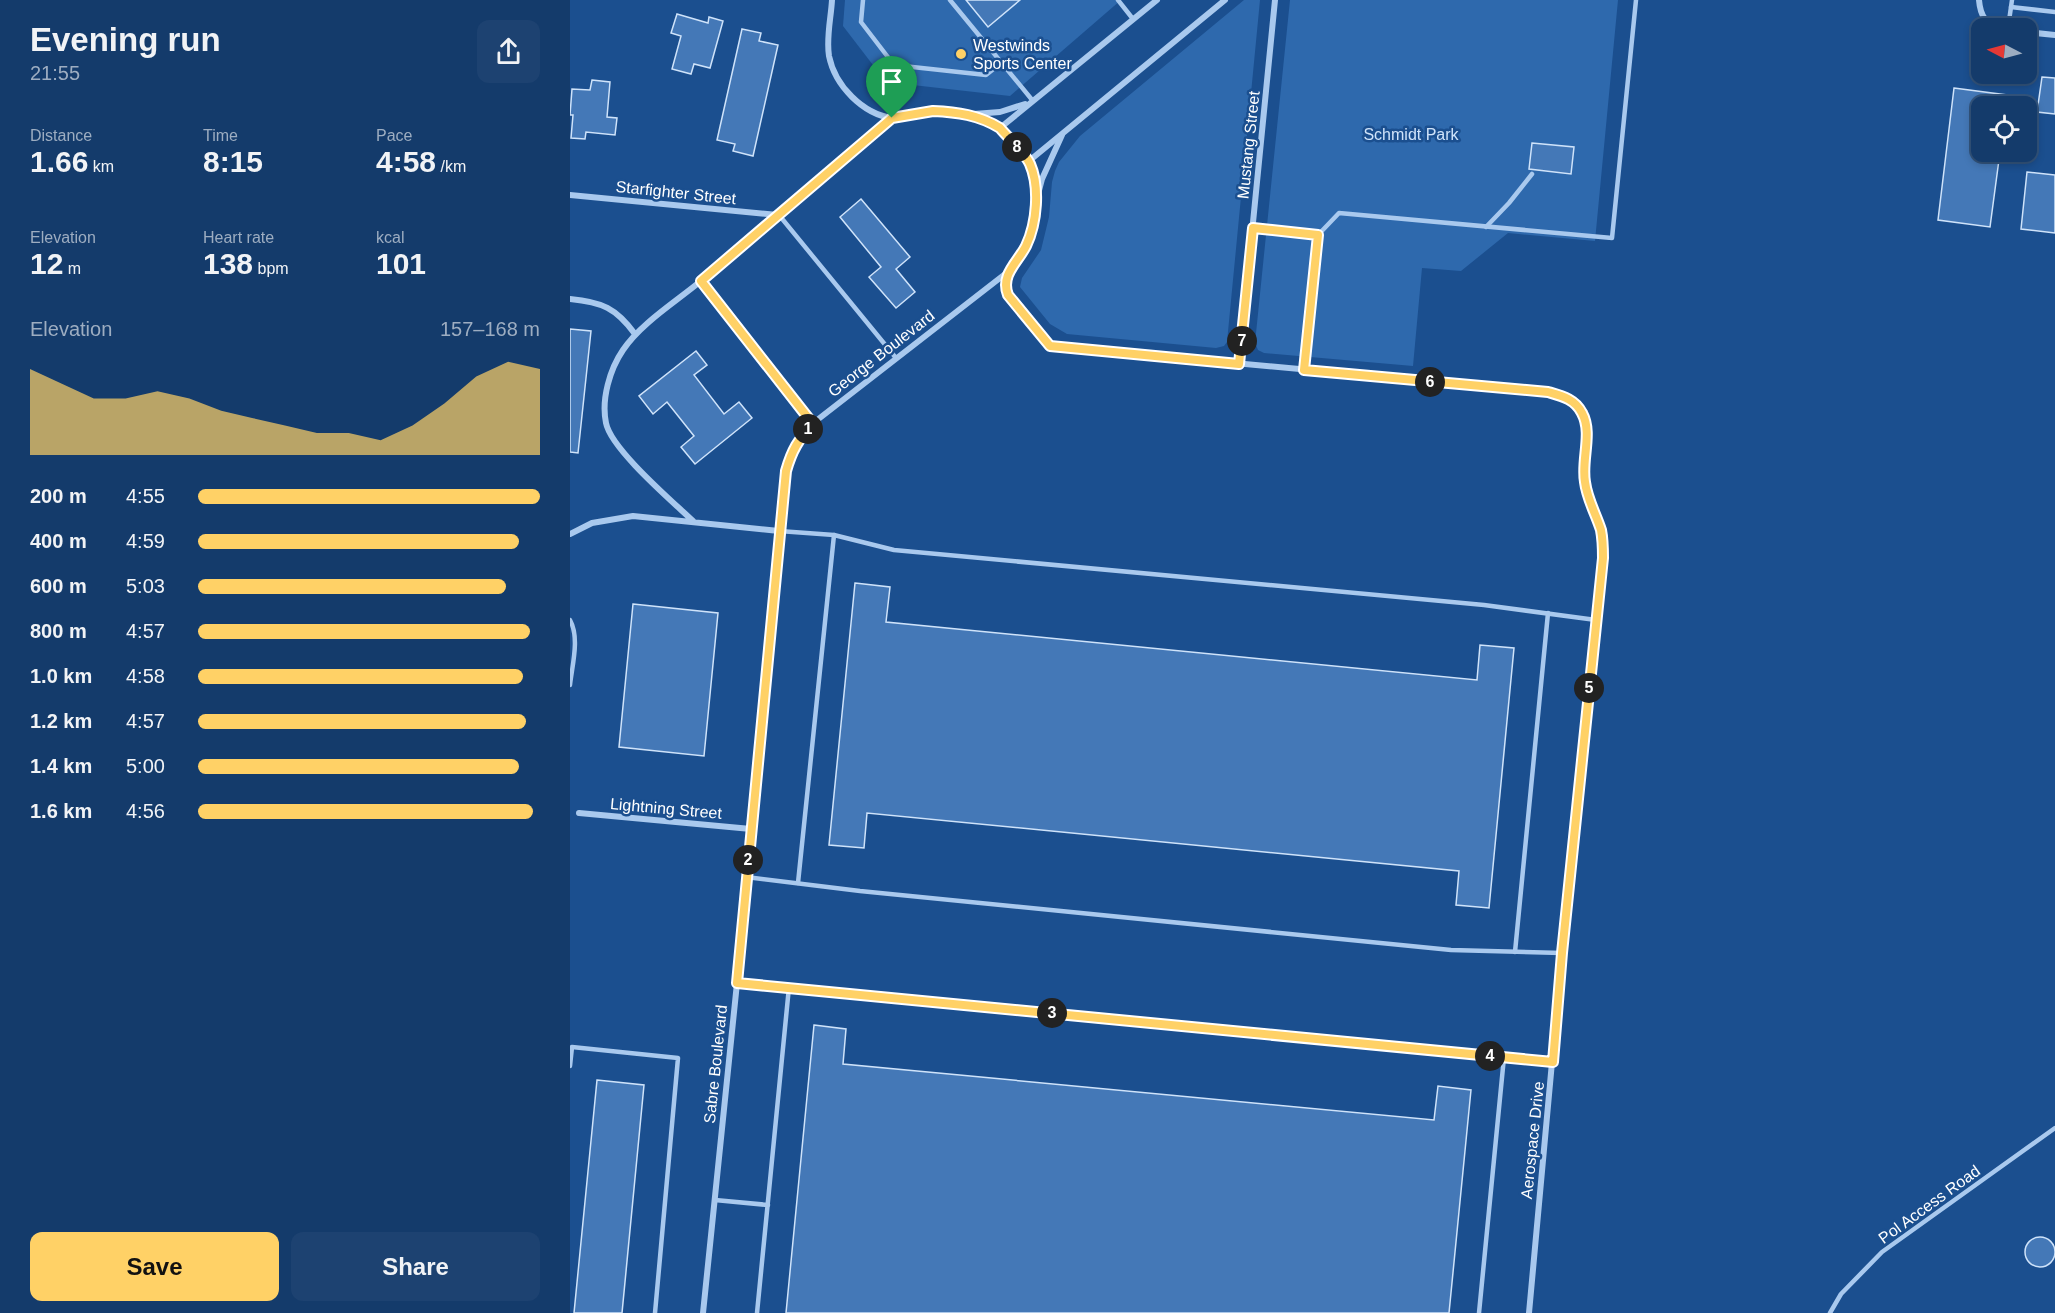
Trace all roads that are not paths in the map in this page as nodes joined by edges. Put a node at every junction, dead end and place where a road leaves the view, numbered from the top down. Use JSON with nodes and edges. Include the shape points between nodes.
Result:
{"nodes":[{"id":1,"x":832,"y":0,"type":"edge"},
{"id":2,"x":863,"y":0,"type":"edge"},
{"id":3,"x":950,"y":0,"type":"edge"},
{"id":4,"x":1118,"y":0,"type":"edge"},
{"id":5,"x":1157,"y":0,"type":"edge"},
{"id":6,"x":1224,"y":0,"type":"edge"},
{"id":7,"x":1275,"y":0,"type":"edge"},
{"id":8,"x":1636,"y":0,"type":"edge"},
{"id":9,"x":1979,"y":0,"type":"edge"},
{"id":10,"x":2012,"y":0,"type":"edge"},
{"id":11,"x":2011,"y":7,"type":"junction"},
{"id":12,"x":2055,"y":12,"type":"edge"},
{"id":13,"x":1984,"y":18,"type":"edge"},
{"id":14,"x":2009,"y":18,"type":"edge"},
{"id":15,"x":1133,"y":20,"type":"junction"},
{"id":16,"x":2037,"y":33,"type":"edge"},
{"id":17,"x":2055,"y":35,"type":"edge"},
{"id":18,"x":1001,"y":63,"type":"junction"},
{"id":19,"x":1033,"y":101,"type":"junction"},
{"id":20,"x":967,"y":114,"type":"junction"},
{"id":21,"x":892,"y":118,"type":"junction"},
{"id":22,"x":1000,"y":128,"type":"junction"},
{"id":23,"x":1063,"y":133,"type":"junction"},
{"id":24,"x":1029,"y":161,"type":"junction"},
{"id":25,"x":1532,"y":174,"type":"dead end"},
{"id":26,"x":570,"y":195,"type":"edge"},
{"id":27,"x":1036,"y":201,"type":"junction"},
{"id":28,"x":779,"y":215,"type":"junction"},
{"id":29,"x":1486,"y":226,"type":"junction"},
{"id":30,"x":1253,"y":228,"type":"junction"},
{"id":31,"x":1318,"y":235,"type":"junction"},
{"id":32,"x":1009,"y":271,"type":"junction"},
{"id":33,"x":701,"y":281,"type":"junction"},
{"id":34,"x":570,"y":299,"type":"edge"},
{"id":35,"x":635,"y":334,"type":"junction"},
{"id":36,"x":896,"y":358,"type":"junction"},
{"id":37,"x":1239,"y":364,"type":"junction"},
{"id":38,"x":1304,"y":370,"type":"junction"},
{"id":39,"x":813,"y":424,"type":"junction"},
{"id":40,"x":693,"y":521,"type":"junction"},
{"id":41,"x":779,"y":531,"type":"junction"},
{"id":42,"x":570,"y":534,"type":"edge"},
{"id":43,"x":834,"y":536,"type":"junction"},
{"id":44,"x":1548,"y":613,"type":"junction"},
{"id":45,"x":570,"y":620,"type":"edge"},
{"id":46,"x":1596,"y":620,"type":"junction"},
{"id":47,"x":571,"y":658,"type":"edge"},
{"id":48,"x":570,"y":685,"type":"edge"},
{"id":49,"x":579,"y":813,"type":"dead end"},
{"id":50,"x":751,"y":830,"type":"junction"},
{"id":51,"x":746,"y":877,"type":"junction"},
{"id":52,"x":798,"y":883,"type":"junction"},
{"id":53,"x":1515,"y":952,"type":"junction"},
{"id":54,"x":1562,"y":953,"type":"junction"},
{"id":55,"x":737,"y":983,"type":"junction"},
{"id":56,"x":789,"y":987,"type":"junction"},
{"id":57,"x":1504,"y":1057,"type":"junction"},
{"id":58,"x":1553,"y":1062,"type":"junction"},
{"id":59,"x":570,"y":1066,"type":"edge"},
{"id":60,"x":2055,"y":1128,"type":"edge"},
{"id":61,"x":714,"y":1200,"type":"junction"},
{"id":62,"x":768,"y":1205,"type":"junction"},
{"id":63,"x":655,"y":1313,"type":"edge"},
{"id":64,"x":703,"y":1313,"type":"edge"},
{"id":65,"x":757,"y":1313,"type":"edge"},
{"id":66,"x":1479,"y":1313,"type":"edge"},
{"id":67,"x":1529,"y":1313,"type":"edge"},
{"id":68,"x":1830,"y":1313,"type":"edge"}],
"edges":[{"from":1,"to":21,"type":"street","via":[[828,43],[834,71],[856,101],[869,111]]},
{"from":2,"to":18,"type":"lane","via":[[861,22],[894,65],[986,75]]},
{"from":3,"to":18,"type":"lane"},
{"from":4,"to":15,"type":"lane"},
{"from":5,"to":15,"type":"street"},
{"from":6,"to":23,"type":"street","name":"George Boulevard"},
{"from":7,"to":30,"type":"street","name":"Mustang Street"},
{"from":8,"to":29,"type":"lane","via":[[1612,238]]},
{"from":9,"to":13,"type":"street"},
{"from":10,"to":11,"type":"lane"},
{"from":11,"to":12,"type":"lane"},
{"from":11,"to":14,"type":"lane"},
{"from":15,"to":19,"type":"street"},
{"from":16,"to":17,"type":"street"},
{"from":18,"to":19,"type":"lane"},
{"from":19,"to":20,"type":"street","via":[[1008,110]]},
{"from":19,"to":22,"type":"street"},
{"from":20,"to":21,"type":"street","via":[[933,111]]},
{"from":20,"to":22,"type":"street"},
{"from":21,"to":28,"type":"street"},
{"from":22,"to":24,"type":"street"},
{"from":23,"to":24,"type":"street","name":"George Boulevard"},
{"from":23,"to":27,"type":"street","name":"George Boulevard"},
{"from":24,"to":27,"type":"street","name":"George Boulevard"},
{"from":25,"to":29,"type":"lane"},
{"from":26,"to":28,"type":"street","name":"Starfighter Street"},
{"from":27,"to":32,"type":"street","name":"George Boulevard","via":[[1027,244]]},
{"from":28,"to":33,"type":"street"},
{"from":28,"to":36,"type":"lane"},
{"from":29,"to":31,"type":"lane","via":[[1339,213]]},
{"from":30,"to":31,"type":"lane"},
{"from":30,"to":37,"type":"street","name":"Mustang Street"},
{"from":31,"to":38,"type":"lane"},
{"from":32,"to":36,"type":"street","name":"George Boulevard"},
{"from":32,"to":37,"type":"street","via":[[1005,283],[1008,295],[1050,346]]},
{"from":33,"to":35,"type":"street"},
{"from":33,"to":39,"type":"lane"},
{"from":34,"to":35,"type":"street","via":[[615,311]]},
{"from":35,"to":40,"type":"street","via":[[608,385],[606,425],[625,455]]},
{"from":36,"to":39,"type":"street","name":"George Boulevard"},
{"from":37,"to":38,"type":"street"},
{"from":38,"to":46,"type":"street","name":"Aerospace Drive","via":[[1548,392],[1574,402],[1585,418],[1584,480],[1603,541]]},
{"from":39,"to":41,"type":"street","name":"George Boulevard","via":[[791,454]]},
{"from":40,"to":41,"type":"street"},
{"from":40,"to":42,"type":"street","via":[[633,516],[592,523]]},
{"from":41,"to":43,"type":"lane"},
{"from":41,"to":50,"type":"street","name":"Sabre Boulevard"},
{"from":43,"to":44,"type":"lane","via":[[894,550]]},
{"from":43,"to":52,"type":"lane"},
{"from":44,"to":46,"type":"lane"},
{"from":44,"to":53,"type":"lane"},
{"from":45,"to":47,"type":"lane","via":[[574,642]]},
{"from":46,"to":54,"type":"street","name":"Aerospace Drive"},
{"from":47,"to":48,"type":"lane"},
{"from":49,"to":50,"type":"street","name":"Lightning Street"},
{"from":50,"to":51,"type":"street","name":"Sabre Boulevard"},
{"from":51,"to":52,"type":"lane"},
{"from":51,"to":55,"type":"street","name":"Sabre Boulevard"},
{"from":52,"to":53,"type":"lane","via":[[1440,948]]},
{"from":53,"to":54,"type":"lane"},
{"from":54,"to":58,"type":"street","name":"Aerospace Drive"},
{"from":55,"to":56,"type":"lane"},
{"from":55,"to":61,"type":"street","name":"Sabre Boulevard"},
{"from":56,"to":57,"type":"lane"},
{"from":56,"to":62,"type":"lane"},
{"from":57,"to":58,"type":"lane"},
{"from":57,"to":66,"type":"lane"},
{"from":58,"to":67,"type":"street","name":"Aerospace Drive"},
{"from":59,"to":63,"type":"lane","via":[[572,1047],[678,1058]]},
{"from":60,"to":68,"type":"lane","name":"Pol Access Road","via":[[1882,1252],[1841,1294]]},
{"from":61,"to":62,"type":"lane"},
{"from":61,"to":64,"type":"street","name":"Sabre Boulevard"},
{"from":62,"to":65,"type":"lane"}]}
